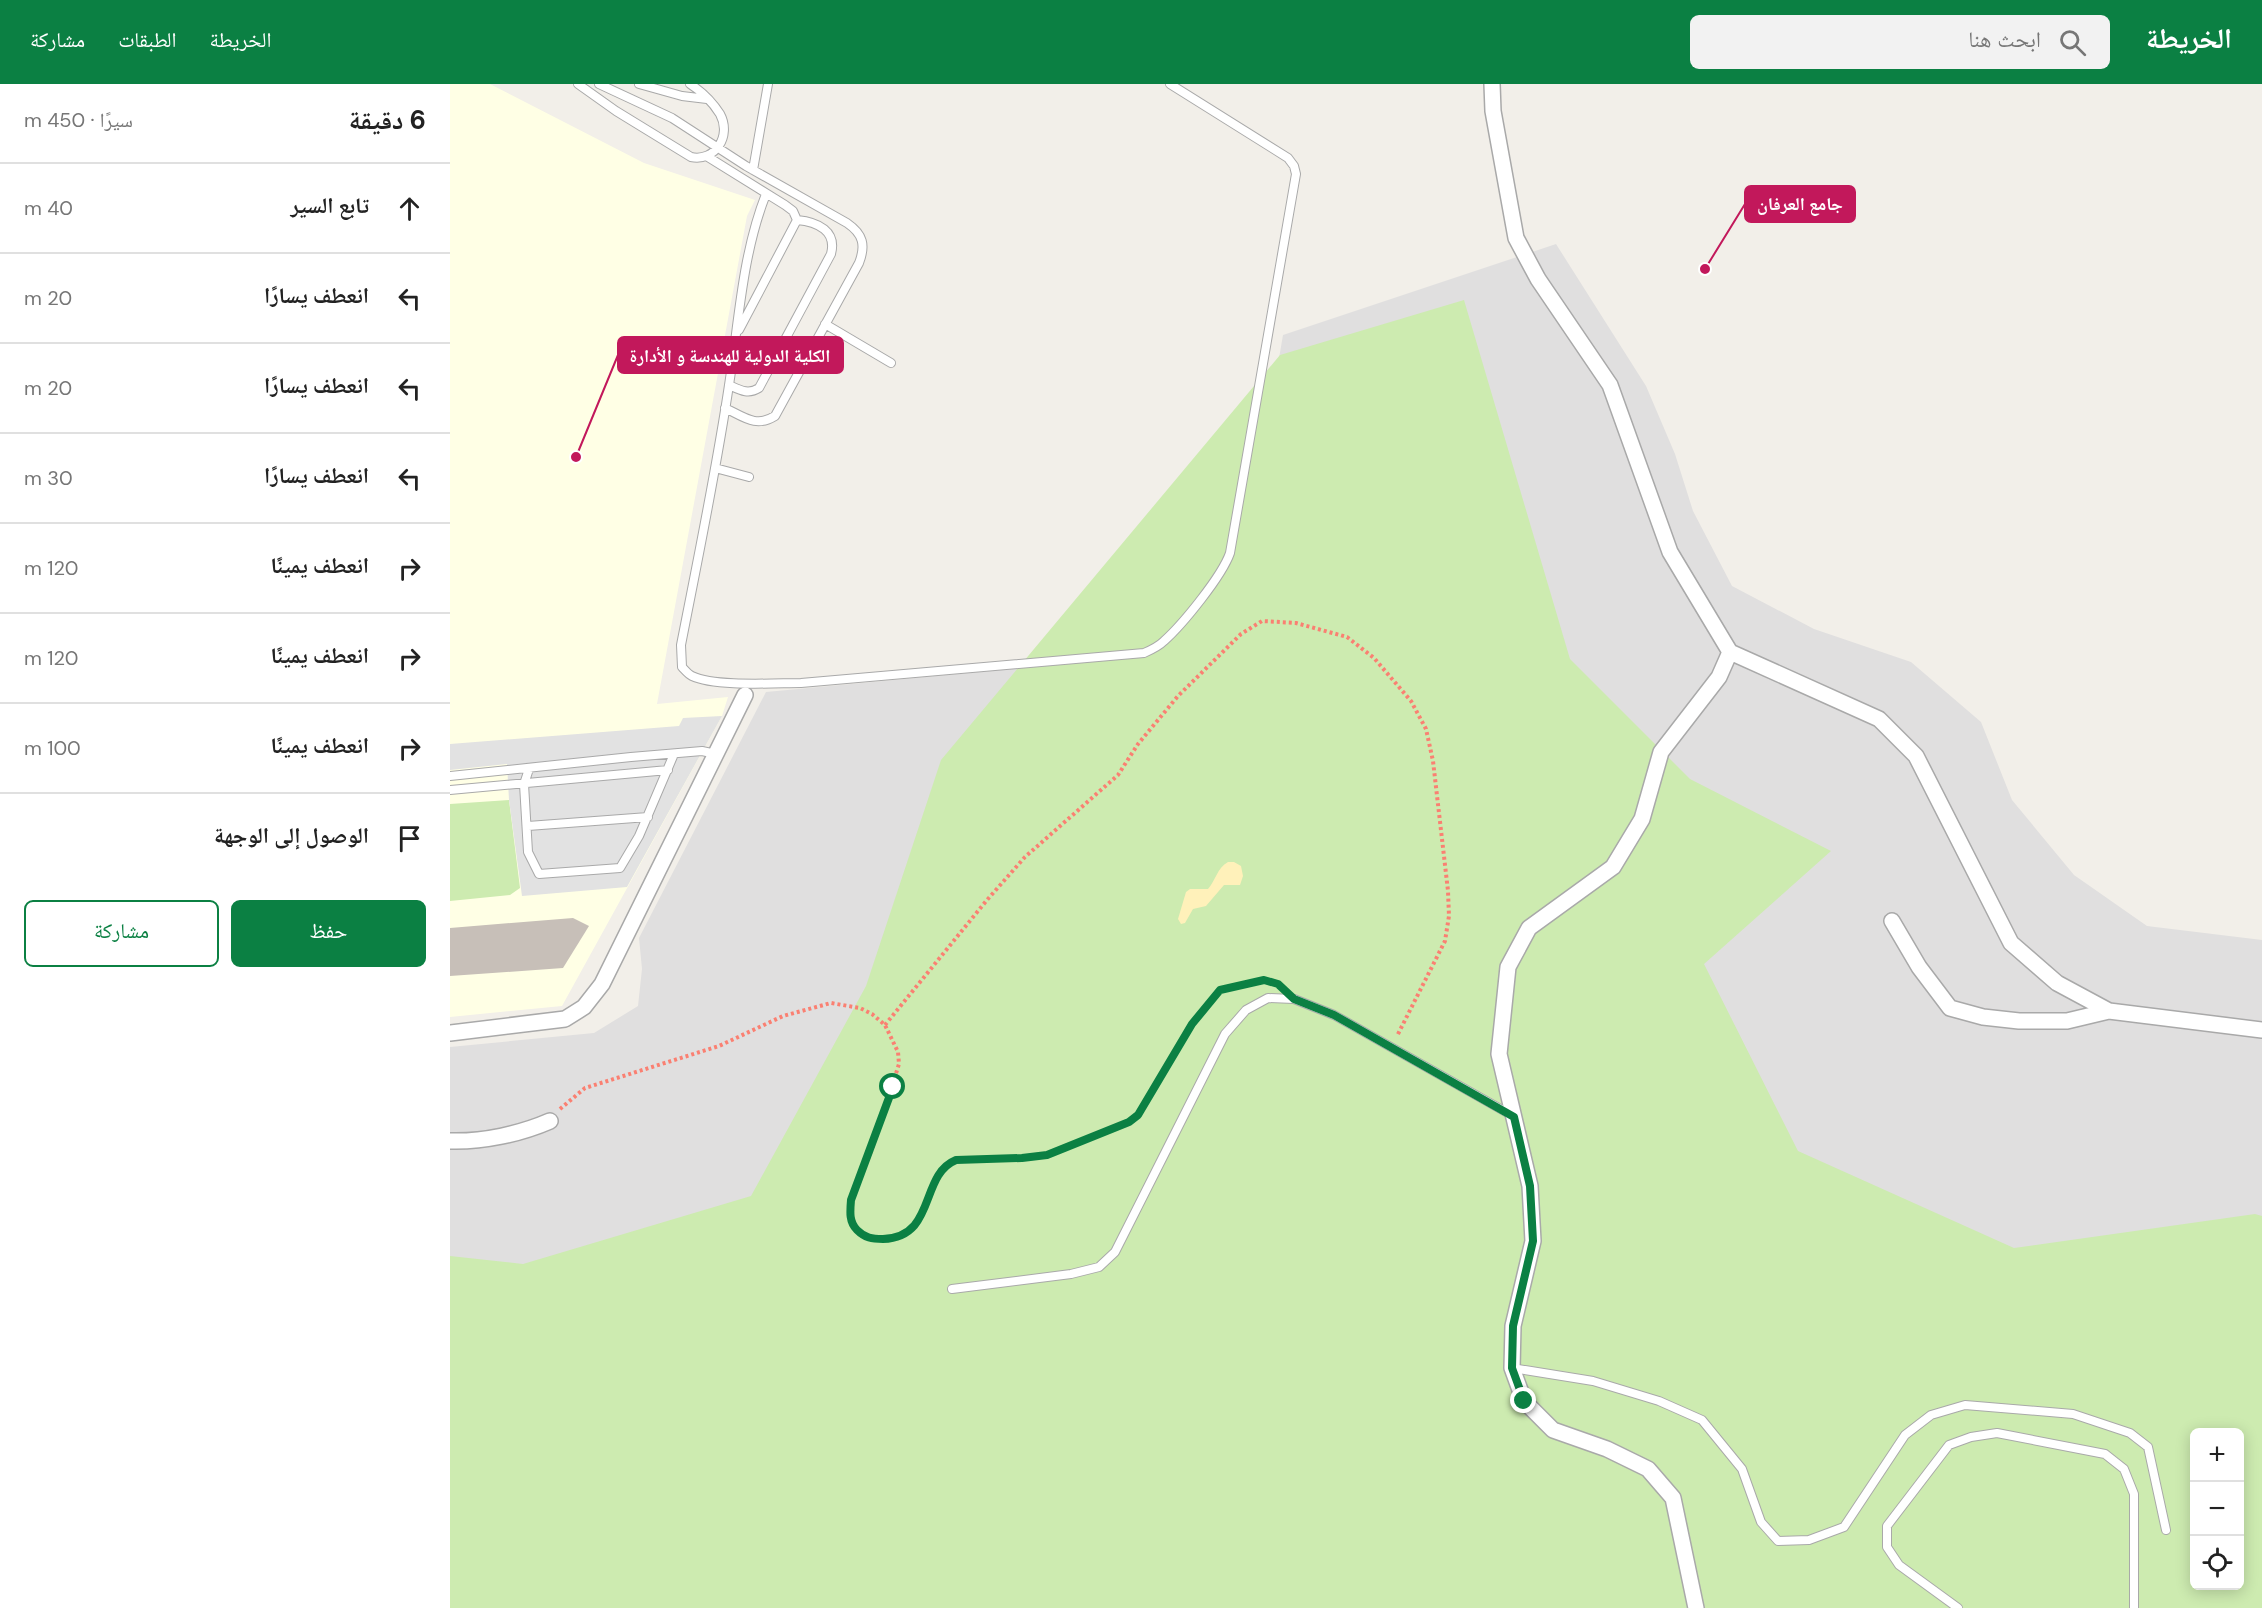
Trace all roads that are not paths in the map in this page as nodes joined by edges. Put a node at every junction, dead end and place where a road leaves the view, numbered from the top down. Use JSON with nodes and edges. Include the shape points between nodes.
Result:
{"nodes":[{"id":1,"x":578,"y":84,"type":"edge"},
{"id":2,"x":599,"y":84,"type":"edge"},
{"id":3,"x":639,"y":84,"type":"edge"},
{"id":4,"x":690,"y":84,"type":"edge"},
{"id":5,"x":768,"y":84,"type":"edge"},
{"id":6,"x":1170,"y":84,"type":"edge"},
{"id":7,"x":1492,"y":84,"type":"edge"},
{"id":8,"x":707,"y":99,"type":"junction"},
{"id":9,"x":718,"y":148,"type":"junction"},
{"id":10,"x":708,"y":157,"type":"junction"},
{"id":11,"x":753,"y":170,"type":"junction"},
{"id":12,"x":766,"y":194,"type":"junction"},
{"id":13,"x":831,"y":214,"type":"junction"},
{"id":14,"x":797,"y":220,"type":"junction"},
{"id":15,"x":823,"y":227,"type":"junction"},
{"id":16,"x":825,"y":324,"type":"junction"},
{"id":17,"x":736,"y":336,"type":"junction"},
{"id":18,"x":891,"y":363,"type":"dead end"},
{"id":19,"x":729,"y":385,"type":"junction"},
{"id":20,"x":725,"y":408,"type":"junction"},
{"id":21,"x":715,"y":468,"type":"junction"},
{"id":22,"x":749,"y":477,"type":"dead end"},
{"id":23,"x":1730,"y":652,"type":"junction"},
{"id":24,"x":747,"y":689,"type":"junction"},
{"id":25,"x":674,"y":754,"type":"junction"},
{"id":26,"x":716,"y":754,"type":"junction"},
{"id":27,"x":529,"y":770,"type":"junction"},
{"id":28,"x":668,"y":770,"type":"junction"},
{"id":29,"x":450,"y":776,"type":"edge"},
{"id":30,"x":524,"y":784,"type":"junction"},
{"id":31,"x":450,"y":790,"type":"edge"},
{"id":32,"x":648,"y":817,"type":"junction"},
{"id":33,"x":528,"y":826,"type":"junction"},
{"id":34,"x":1892,"y":921,"type":"dead end"},
{"id":35,"x":2109,"y":1011,"type":"junction"},
{"id":36,"x":2262,"y":1030,"type":"edge"},
{"id":37,"x":450,"y":1033,"type":"edge"},
{"id":38,"x":1514,"y":1117,"type":"junction"},
{"id":39,"x":550,"y":1120,"type":"road end"},
{"id":40,"x":450,"y":1141,"type":"edge"},
{"id":41,"x":952,"y":1289,"type":"dead end"},
{"id":42,"x":1512,"y":1368,"type":"junction"},
{"id":43,"x":2166,"y":1530,"type":"dead end"},
{"id":44,"x":1696,"y":1608,"type":"edge"},
{"id":45,"x":1958,"y":1608,"type":"edge"},
{"id":46,"x":2134,"y":1608,"type":"edge"}],
"edges":[{"from":1,"to":10,"type":"lane","via":[[691,157]]},
{"from":2,"to":9,"type":"lane","via":[[672,118]]},
{"from":3,"to":8,"type":"lane"},
{"from":4,"to":8,"type":"lane"},
{"from":5,"to":11,"type":"lane"},
{"from":6,"to":24,"type":"lane","via":[[1288,158],[1296,174],[1230,553],[1220,574],[1164,641],[1144,653]]},
{"from":7,"to":23,"type":"street","via":[[1493,111],[1516,238],[1538,279],[1610,385],[1670,552]]},
{"from":8,"to":9,"type":"lane","via":[[724,126]]},
{"from":9,"to":10,"type":"lane"},
{"from":9,"to":11,"type":"lane"},
{"from":10,"to":12,"type":"lane"},
{"from":11,"to":13,"type":"lane"},
{"from":12,"to":14,"type":"lane","via":[[789,208]]},
{"from":12,"to":17,"type":"lane","via":[[749,246]]},
{"from":13,"to":15,"type":"lane"},
{"from":13,"to":16,"type":"lane","via":[[857,230],[864,252]]},
{"from":14,"to":15,"type":"lane"},
{"from":14,"to":17,"type":"lane"},
{"from":15,"to":19,"type":"lane","via":[[832,239],[831,254],[763,382],[753,392]]},
{"from":16,"to":18,"type":"lane"},
{"from":16,"to":20,"type":"lane","via":[[775,416],[757,422]]},
{"from":17,"to":19,"type":"lane"},
{"from":19,"to":20,"type":"lane"},
{"from":20,"to":21,"type":"lane"},
{"from":21,"to":22,"type":"lane"},
{"from":21,"to":24,"type":"lane","via":[[680,656],[682,667],[690,675]]},
{"from":23,"to":35,"type":"street","via":[[1880,719],[1916,756],[2010,943],[2057,983]]},
{"from":23,"to":38,"type":"street","via":[[1719,677],[1661,752],[1642,819],[1613,867],[1529,928],[1508,968],[1499,1054]]},
{"from":24,"to":26,"type":"street"},
{"from":25,"to":26,"type":"lane"},
{"from":25,"to":27,"type":"lane"},
{"from":25,"to":28,"type":"lane"},
{"from":26,"to":37,"type":"street","via":[[602,984],[584,1007],[565,1019]]},
{"from":27,"to":29,"type":"lane"},
{"from":27,"to":30,"type":"lane"},
{"from":28,"to":30,"type":"lane"},
{"from":28,"to":32,"type":"lane"},
{"from":30,"to":31,"type":"lane"},
{"from":30,"to":33,"type":"lane"},
{"from":32,"to":33,"type":"lane"},
{"from":32,"to":33,"type":"lane","via":[[620,868],[539,874],[528,852]]},
{"from":34,"to":35,"type":"street","via":[[1919,967],[1950,1008],[2019,1021],[2067,1021]]},
{"from":35,"to":36,"type":"street"},
{"from":38,"to":41,"type":"lane","via":[[1334,1015],[1294,999],[1268,998],[1246,1010],[1225,1034],[1115,1252],[1099,1267]]},
{"from":38,"to":42,"type":"street","via":[[1530,1186],[1533,1241],[1513,1326]]},
{"from":39,"to":40,"type":"street","via":[[528,1130],[465,1142]]},
{"from":42,"to":43,"type":"lane","via":[[1593,1381],[1659,1401],[1702,1420],[1742,1469],[1761,1522],[1778,1541],[1809,1540],[1844,1527],[1905,1436],[1931,1415],[1965,1405],[2073,1414],[2130,1433],[2148,1447]]},
{"from":42,"to":44,"type":"street","via":[[1524,1401],[1553,1430],[1648,1469],[1673,1498]]},
{"from":45,"to":46,"type":"lane","via":[[1899,1565],[1887,1547],[1887,1526],[1949,1445],[1997,1433],[2105,1455],[2124,1469],[2133,1494]]}]}
